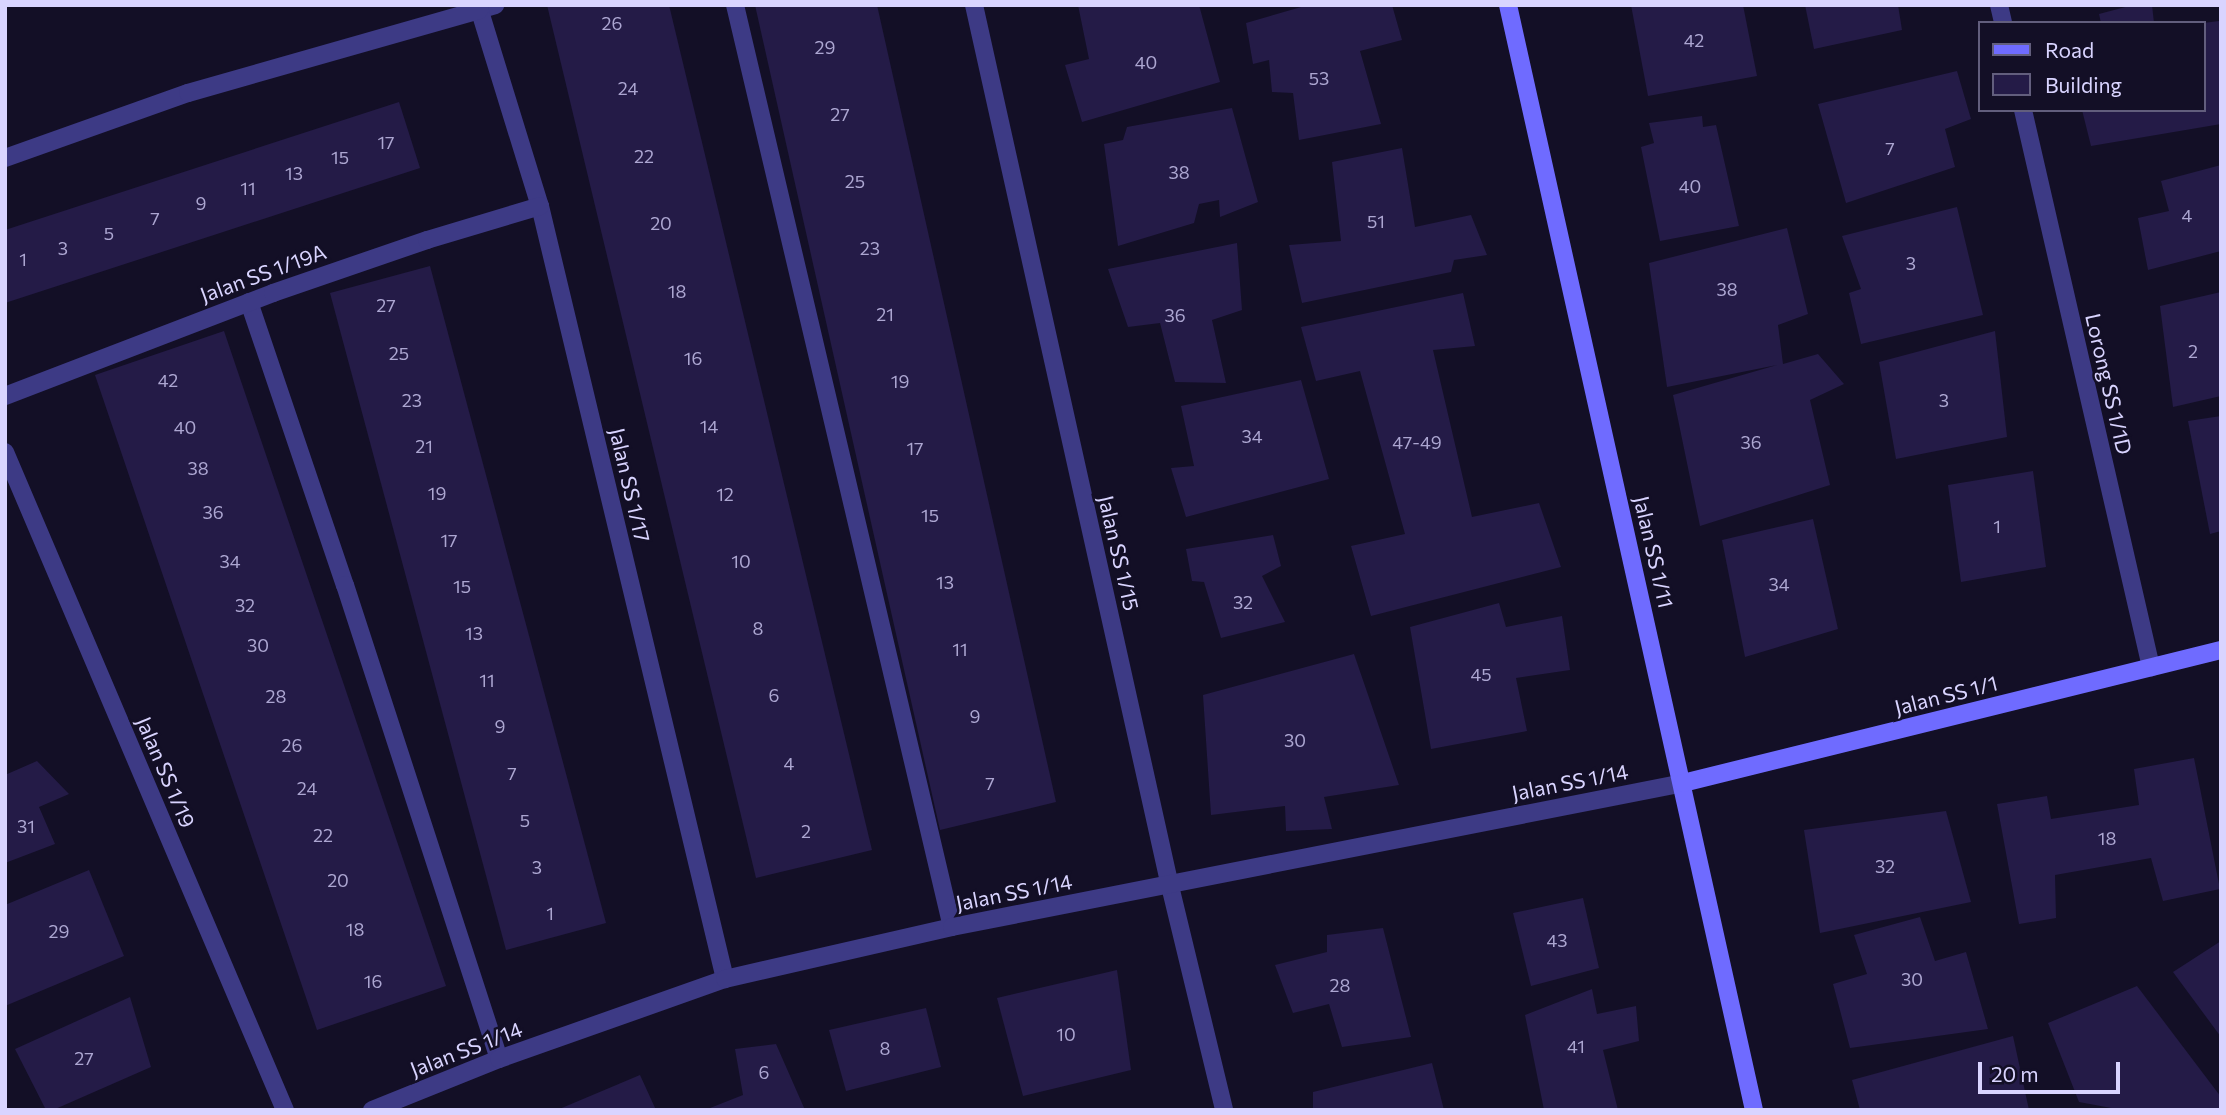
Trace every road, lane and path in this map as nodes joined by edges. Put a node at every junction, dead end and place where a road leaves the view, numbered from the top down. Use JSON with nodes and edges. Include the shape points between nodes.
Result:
{"nodes":[{"id":1,"x":735,"y":5,"type":"edge"},
{"id":2,"x":974,"y":5,"type":"edge"},
{"id":3,"x":1508,"y":5,"type":"edge"},
{"id":4,"x":484,"y":7,"type":"edge"},
{"id":5,"x":2023,"y":112,"type":"edge"},
{"id":6,"x":5,"y":158,"type":"edge"},
{"id":7,"x":540,"y":206,"type":"junction"},
{"id":8,"x":249,"y":302,"type":"junction"},
{"id":9,"x":5,"y":396,"type":"edge"},
{"id":10,"x":5,"y":452,"type":"edge"},
{"id":11,"x":2221,"y":650,"type":"edge"},
{"id":12,"x":2151,"y":667,"type":"junction"},
{"id":13,"x":1683,"y":783,"type":"junction"},
{"id":14,"x":1170,"y":886,"type":"junction"},
{"id":15,"x":952,"y":927,"type":"junction"},
{"id":16,"x":725,"y":979,"type":"junction"},
{"id":17,"x":499,"y":1059,"type":"junction"},
{"id":18,"x":285,"y":1110,"type":"edge"},
{"id":19,"x":372,"y":1110,"type":"edge"},
{"id":20,"x":1224,"y":1110,"type":"edge"},
{"id":21,"x":1754,"y":1110,"type":"edge"}],
"edges":[{"from":1,"to":15,"type":"street"},
{"from":2,"to":14,"type":"street","name":"Jalan SS 1/15"},
{"from":3,"to":13,"type":"street","name":"Jalan SS 1/11"},
{"from":4,"to":6,"type":"street","via":[[188,93]]},
{"from":4,"to":7,"type":"street","name":"Jalan SS 1/17"},
{"from":5,"to":12,"type":"street","name":"Lorong SS 1/1D"},
{"from":7,"to":8,"type":"street","name":"Jalan SS 1/19A"},
{"from":7,"to":16,"type":"street","name":"Jalan SS 1/17"},
{"from":8,"to":9,"type":"street","name":"Jalan SS 1/19A"},
{"from":8,"to":17,"type":"street"},
{"from":10,"to":18,"type":"street","name":"Jalan SS 1/19"},
{"from":11,"to":12,"type":"street","name":"Jalan SS 1/1"},
{"from":12,"to":13,"type":"street","name":"Jalan SS 1/1"},
{"from":13,"to":14,"type":"street","name":"Jalan SS 1/14"},
{"from":13,"to":21,"type":"street","name":"Jalan SS 1/11"},
{"from":14,"to":15,"type":"street","name":"Jalan SS 1/14"},
{"from":14,"to":20,"type":"street","name":"Jalan SS 1/15"},
{"from":15,"to":16,"type":"street","name":"Jalan SS 1/14"},
{"from":16,"to":17,"type":"street","name":"Jalan SS 1/14"},
{"from":17,"to":19,"type":"street","name":"Jalan SS 1/14"}]}
